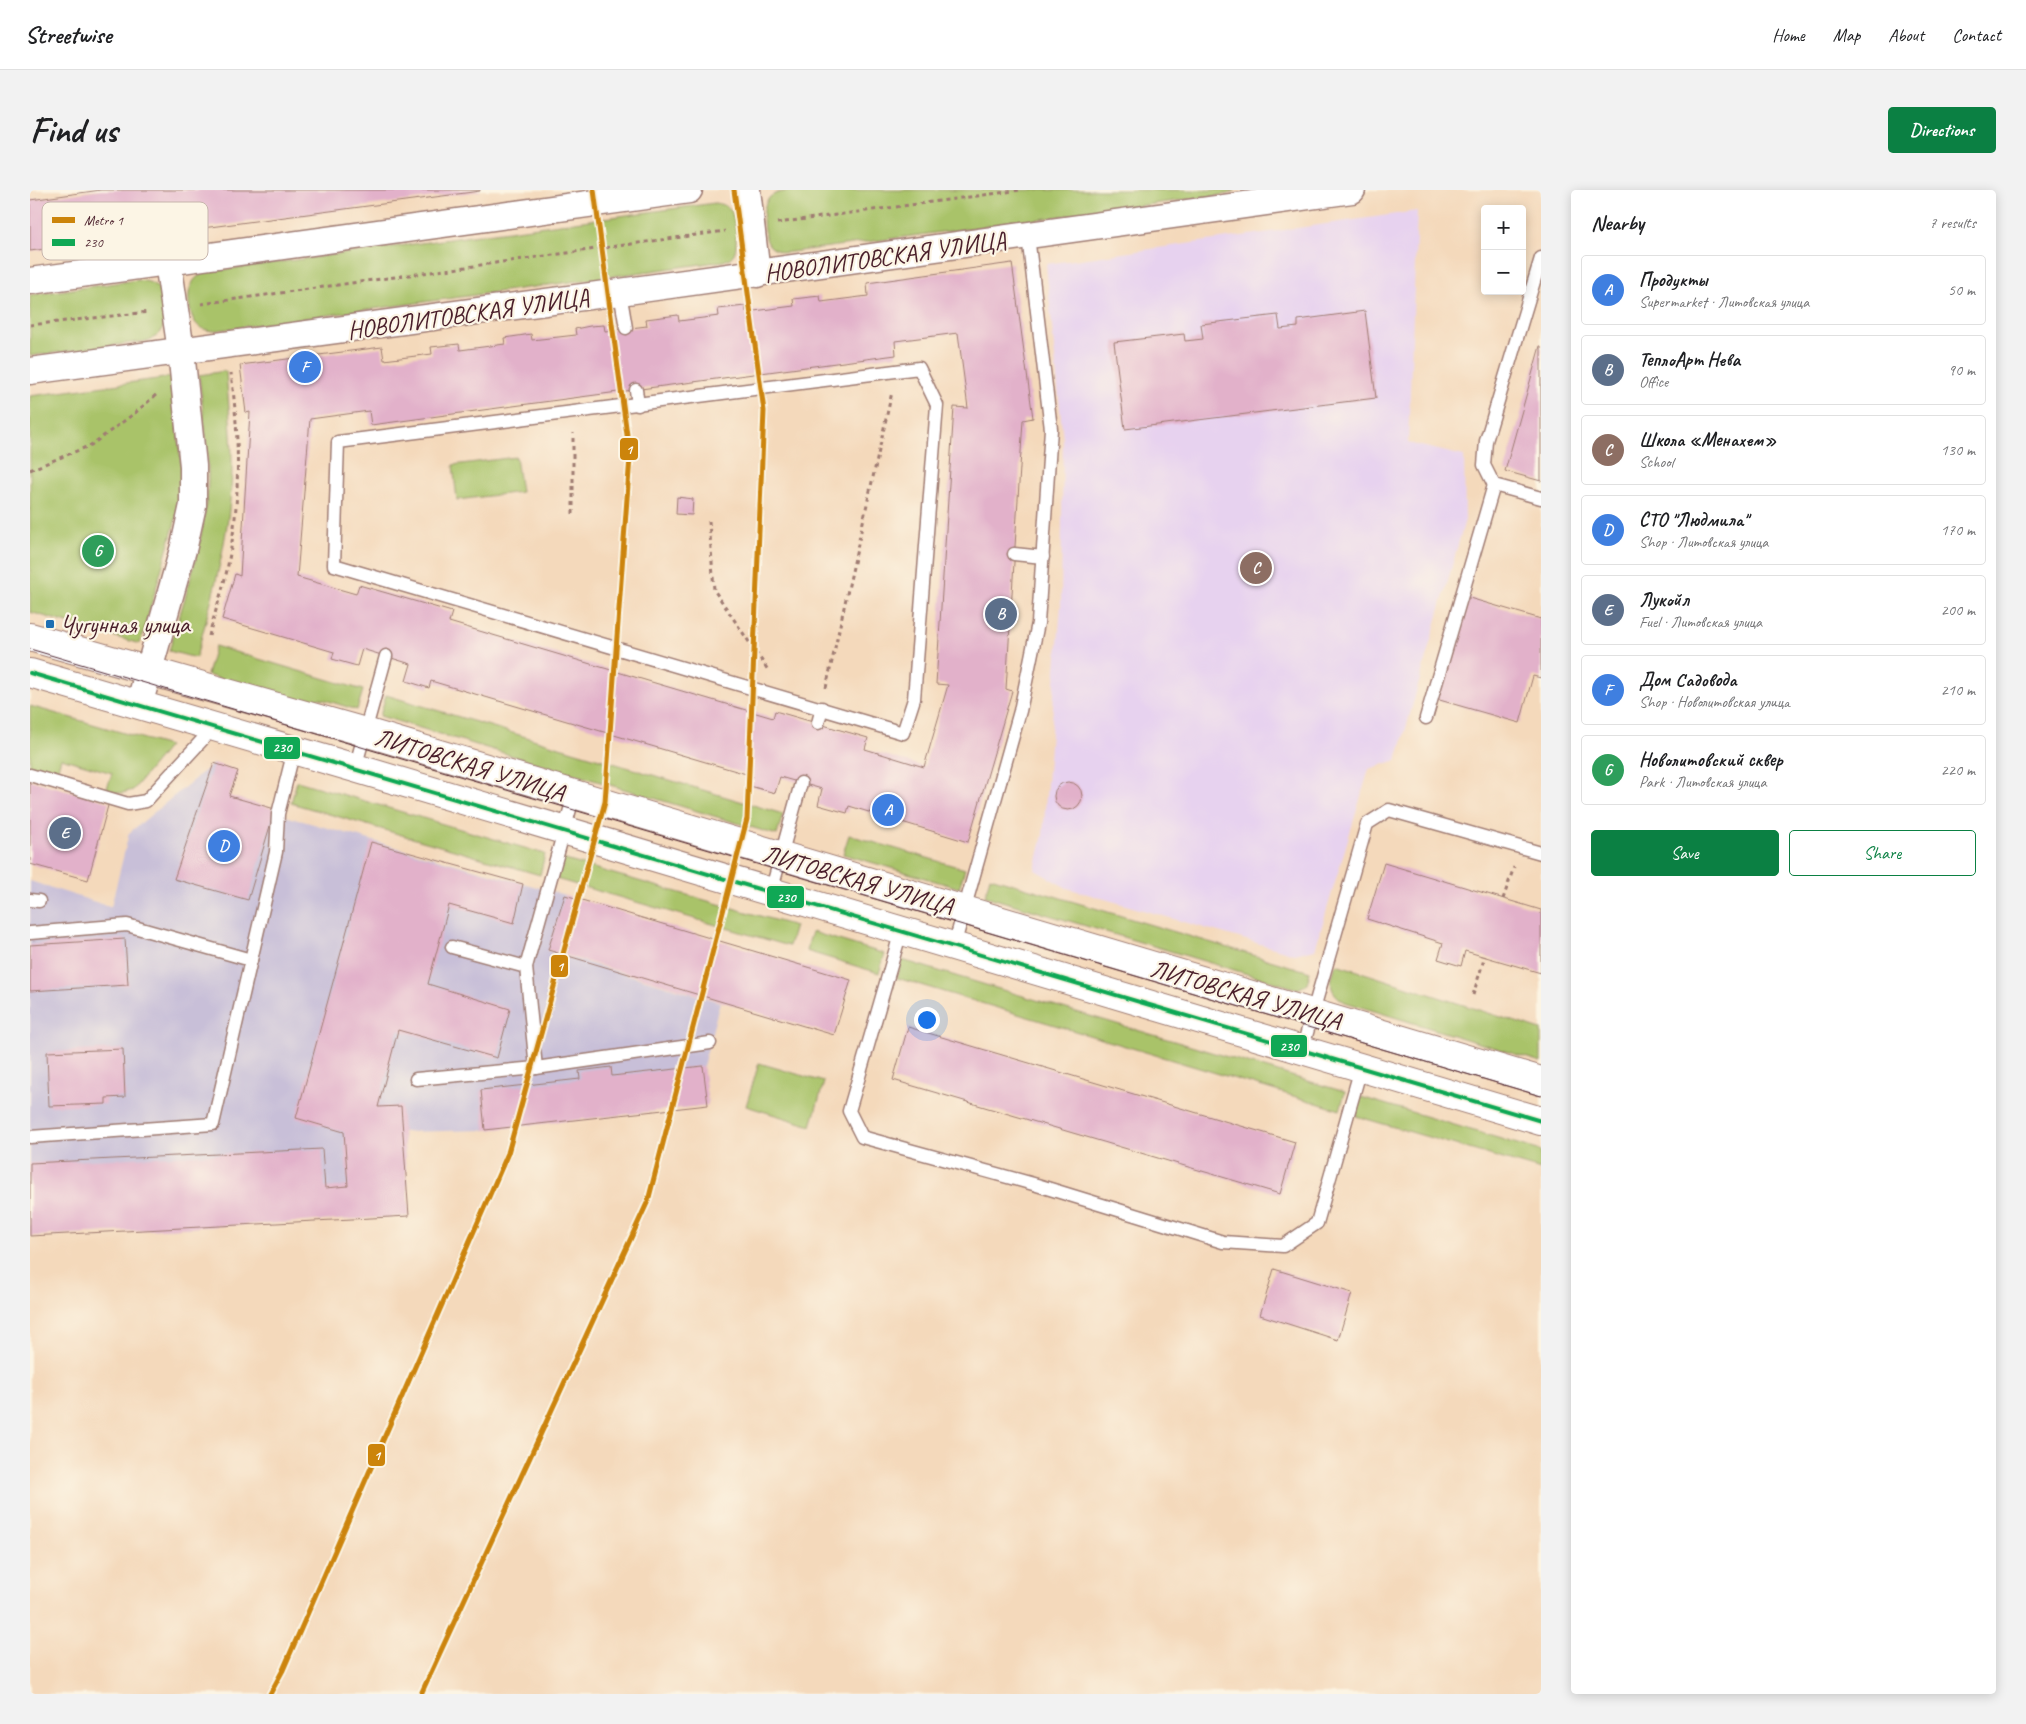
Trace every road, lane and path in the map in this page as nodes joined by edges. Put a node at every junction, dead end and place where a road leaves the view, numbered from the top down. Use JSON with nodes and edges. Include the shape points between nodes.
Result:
{"nodes":[{"id":1,"x":689,"y":190,"type":"edge"},
{"id":2,"x":747,"y":190,"type":"edge"},
{"id":3,"x":1021,"y":190,"type":"edge"},
{"id":4,"x":1352,"y":190,"type":"edge"},
{"id":5,"x":1266,"y":196,"type":"edge"},
{"id":6,"x":774,"y":223,"type":"dead end"},
{"id":7,"x":725,"y":230,"type":"dead end"},
{"id":8,"x":1028,"y":236,"type":"junction"},
{"id":9,"x":208,"y":256,"type":"edge"},
{"id":10,"x":1541,"y":258,"type":"edge"},
{"id":11,"x":182,"y":260,"type":"edge"},
{"id":12,"x":168,"y":262,"type":"junction"},
{"id":13,"x":757,"y":274,"type":"junction"},
{"id":14,"x":30,"y":281,"type":"edge"},
{"id":15,"x":620,"y":292,"type":"junction"},
{"id":16,"x":200,"y":304,"type":"dead end"},
{"id":17,"x":155,"y":311,"type":"dead end"},
{"id":18,"x":30,"y":326,"type":"edge"},
{"id":19,"x":626,"y":328,"type":"dead end"},
{"id":20,"x":182,"y":360,"type":"junction"},
{"id":21,"x":30,"y":371,"type":"edge"},
{"id":22,"x":896,"y":371,"type":"junction"},
{"id":23,"x":231,"y":372,"type":"dead end"},
{"id":24,"x":636,"y":390,"type":"dead end"},
{"id":25,"x":638,"y":405,"type":"junction"},
{"id":26,"x":573,"y":413,"type":"junction"},
{"id":27,"x":30,"y":470,"type":"edge"},
{"id":28,"x":1494,"y":485,"type":"junction"},
{"id":29,"x":1541,"y":498,"type":"edge"},
{"id":30,"x":573,"y":514,"type":"dead end"},
{"id":31,"x":709,"y":521,"type":"dead end"},
{"id":32,"x":1014,"y":554,"type":"dead end"},
{"id":33,"x":1043,"y":557,"type":"junction"},
{"id":34,"x":208,"y":636,"type":"dead end"},
{"id":35,"x":30,"y":637,"type":"edge"},
{"id":36,"x":386,"y":656,"type":"dead end"},
{"id":37,"x":148,"y":670,"type":"junction"},
{"id":38,"x":30,"y":673,"type":"edge"},
{"id":39,"x":786,"y":698,"type":"junction"},
{"id":40,"x":139,"y":705,"type":"junction"},
{"id":41,"x":822,"y":708,"type":"junction"},
{"id":42,"x":1426,"y":718,"type":"dead end"},
{"id":43,"x":818,"y":723,"type":"dead end"},
{"id":44,"x":216,"y":726,"type":"junction"},
{"id":45,"x":365,"y":732,"type":"junction"},
{"id":46,"x":294,"y":750,"type":"junction"},
{"id":47,"x":355,"y":768,"type":"junction"},
{"id":48,"x":30,"y":775,"type":"edge"},
{"id":49,"x":801,"y":783,"type":"dead end"},
{"id":50,"x":574,"y":795,"type":"junction"},
{"id":51,"x":564,"y":830,"type":"junction"},
{"id":52,"x":1520,"y":847,"type":"junction"},
{"id":53,"x":1541,"y":854,"type":"edge"},
{"id":54,"x":781,"y":856,"type":"junction"},
{"id":55,"x":771,"y":892,"type":"junction"},
{"id":56,"x":1503,"y":899,"type":"dead end"},
{"id":57,"x":964,"y":910,"type":"junction"},
{"id":58,"x":901,"y":931,"type":"junction"},
{"id":59,"x":30,"y":933,"type":"edge"},
{"id":60,"x":954,"y":946,"type":"junction"},
{"id":61,"x":452,"y":947,"type":"dead end"},
{"id":62,"x":1485,"y":956,"type":"dead end"},
{"id":63,"x":251,"y":960,"type":"junction"},
{"id":64,"x":526,"y":967,"type":"junction"},
{"id":65,"x":1473,"y":995,"type":"dead end"},
{"id":66,"x":1313,"y":1013,"type":"junction"},
{"id":67,"x":710,"y":1043,"type":"dead end"},
{"id":68,"x":1302,"y":1050,"type":"junction"},
{"id":69,"x":536,"y":1068,"type":"junction"},
{"id":70,"x":1361,"y":1068,"type":"junction"},
{"id":71,"x":416,"y":1078,"type":"dead end"},
{"id":72,"x":1541,"y":1081,"type":"edge"},
{"id":73,"x":1541,"y":1121,"type":"edge"},
{"id":74,"x":30,"y":1137,"type":"edge"}],
"edges":[{"from":1,"to":9,"type":"street"},
{"from":2,"to":13,"type":"street"},
{"from":3,"to":6,"type":"path"},
{"from":4,"to":5,"type":"street","name":"НОВОЛИТОВСКАЯ УЛИЦА"},
{"from":5,"to":8,"type":"street","name":"НОВОЛИТОВСКАЯ УЛИЦА"},
{"from":7,"to":16,"type":"path"},
{"from":8,"to":13,"type":"street","name":"НОВОЛИТОВСКАЯ УЛИЦА"},
{"from":8,"to":33,"type":"lane","via":[[1051,429]]},
{"from":10,"to":28,"type":"lane","via":[[1486,441],[1484,464]]},
{"from":11,"to":12,"type":"street"},
{"from":12,"to":14,"type":"street"},
{"from":12,"to":20,"type":"street"},
{"from":13,"to":15,"type":"street","name":"НОВОЛИТОВСКАЯ УЛИЦА"},
{"from":15,"to":19,"type":"lane"},
{"from":15,"to":20,"type":"street","name":"НОВОЛИТОВСКАЯ УЛИЦА"},
{"from":17,"to":18,"type":"path"},
{"from":20,"to":21,"type":"street","name":"НОВОЛИТОВСКАЯ УЛИЦА"},
{"from":20,"to":27,"type":"path","via":[[136,413],[92,445]]},
{"from":20,"to":37,"type":"street","via":[[193,466],[193,504]]},
{"from":22,"to":25,"type":"lane"},
{"from":22,"to":41,"type":"path"},
{"from":22,"to":41,"type":"lane","via":[[919,368],[937,404],[914,699],[903,733]]},
{"from":23,"to":34,"type":"path","via":[[238,462],[236,507],[229,559]]},
{"from":24,"to":25,"type":"lane"},
{"from":25,"to":26,"type":"lane"},
{"from":26,"to":30,"type":"path"},
{"from":26,"to":39,"type":"lane","via":[[338,442],[334,565]]},
{"from":28,"to":29,"type":"lane"},
{"from":28,"to":42,"type":"lane"},
{"from":31,"to":39,"type":"path","via":[[714,590]]},
{"from":32,"to":33,"type":"lane"},
{"from":33,"to":57,"type":"lane","via":[[1038,624],[1020,711]]},
{"from":35,"to":37,"type":"street","name":"ЛИТОВСКАЯ УЛИЦА"},
{"from":36,"to":45,"type":"lane"},
{"from":37,"to":40,"type":"street"},
{"from":37,"to":45,"type":"street","name":"ЛИТОВСКАЯ УЛИЦА"},
{"from":38,"to":40,"type":"street","name":"ЛИТОВСКАЯ УЛИЦА"},
{"from":39,"to":41,"type":"lane"},
{"from":40,"to":44,"type":"street","name":"ЛИТОВСКАЯ УЛИЦА"},
{"from":41,"to":43,"type":"lane"},
{"from":44,"to":46,"type":"street","name":"ЛИТОВСКАЯ УЛИЦА"},
{"from":44,"to":48,"type":"lane","via":[[146,801],[128,804]]},
{"from":45,"to":47,"type":"lane"},
{"from":45,"to":50,"type":"street","name":"ЛИТОВСКАЯ УЛИЦА"},
{"from":46,"to":47,"type":"street","name":"ЛИТОВСКАЯ УЛИЦА"},
{"from":46,"to":63,"type":"lane","via":[[278,814],[276,852]]},
{"from":47,"to":51,"type":"street","name":"ЛИТОВСКАЯ УЛИЦА"},
{"from":49,"to":54,"type":"lane"},
{"from":50,"to":51,"type":"lane"},
{"from":50,"to":54,"type":"street","name":"ЛИТОВСКАЯ УЛИЦА"},
{"from":51,"to":55,"type":"street","name":"ЛИТОВСКАЯ УЛИЦА"},
{"from":51,"to":64,"type":"lane"},
{"from":52,"to":53,"type":"lane"},
{"from":52,"to":56,"type":"path"},
{"from":52,"to":66,"type":"lane","via":[[1389,810],[1367,824]]},
{"from":54,"to":55,"type":"lane"},
{"from":54,"to":57,"type":"street","name":"ЛИТОВСКАЯ УЛИЦА"},
{"from":55,"to":58,"type":"street","name":"ЛИТОВСКАЯ УЛИЦА"},
{"from":57,"to":60,"type":"lane"},
{"from":57,"to":66,"type":"street","name":"ЛИТОВСКАЯ УЛИЦА"},
{"from":58,"to":60,"type":"street","name":"ЛИТОВСКАЯ УЛИЦА"},
{"from":58,"to":70,"type":"lane","via":[[849,1111],[862,1137],[1037,1185],[1224,1242],[1283,1246],[1317,1223]]},
{"from":59,"to":63,"type":"lane","via":[[127,925]]},
{"from":60,"to":68,"type":"street","name":"ЛИТОВСКАЯ УЛИЦА"},
{"from":61,"to":64,"type":"lane"},
{"from":62,"to":65,"type":"path"},
{"from":63,"to":74,"type":"lane","via":[[213,1124]]},
{"from":64,"to":69,"type":"lane"},
{"from":66,"to":68,"type":"lane"},
{"from":66,"to":72,"type":"street","name":"ЛИТОВСКАЯ УЛИЦА"},
{"from":67,"to":69,"type":"lane"},
{"from":68,"to":70,"type":"street","name":"ЛИТОВСКАЯ УЛИЦА"},
{"from":69,"to":71,"type":"lane"},
{"from":70,"to":73,"type":"street","name":"ЛИТОВСКАЯ УЛИЦА"}]}
